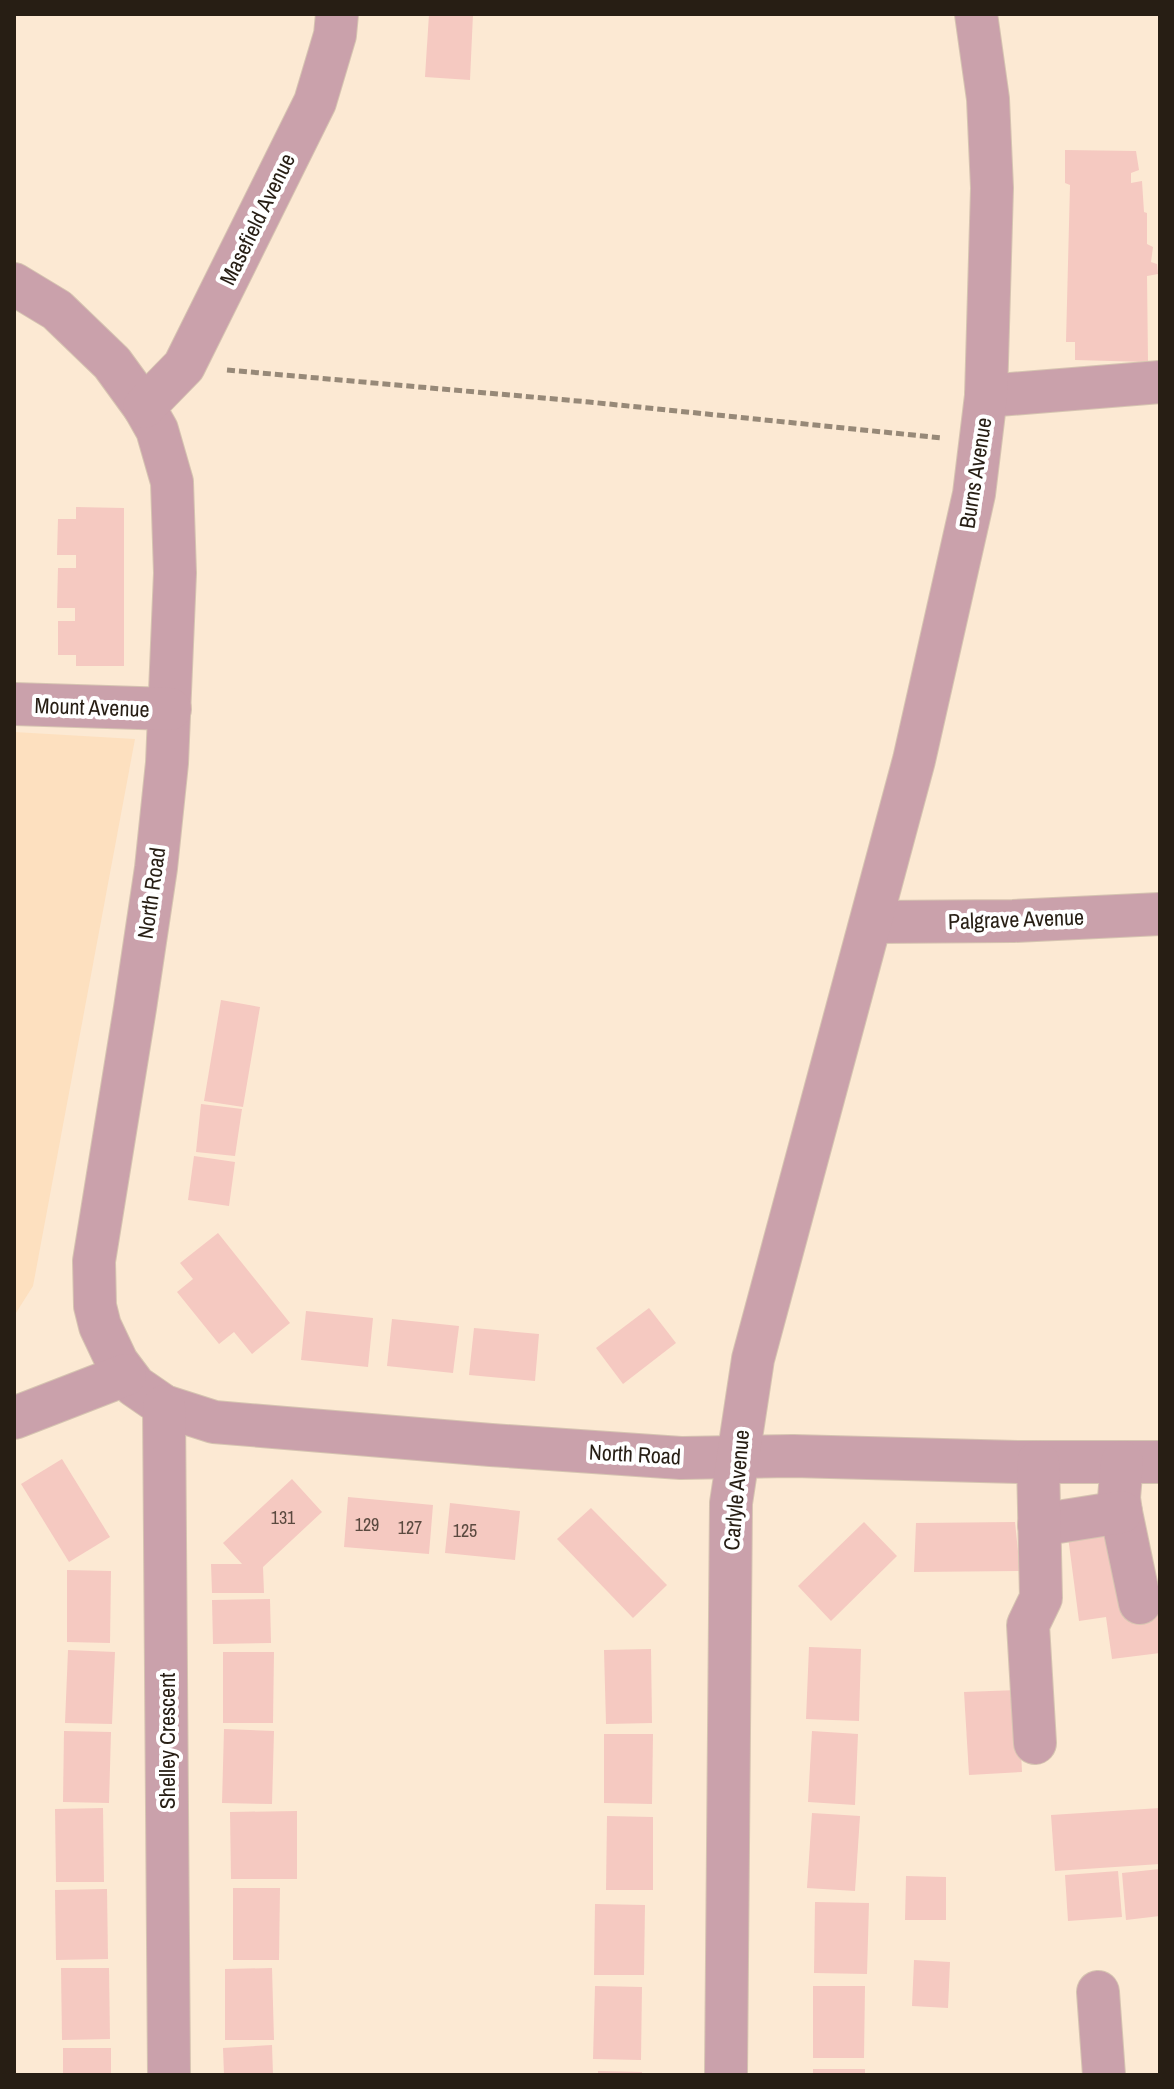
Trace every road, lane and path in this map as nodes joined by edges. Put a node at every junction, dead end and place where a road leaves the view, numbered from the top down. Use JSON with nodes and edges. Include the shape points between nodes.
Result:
{"nodes":[{"id":1,"x":337,"y":14,"type":"edge"},
{"id":2,"x":976,"y":14,"type":"edge"},
{"id":3,"x":14,"y":284,"type":"edge"},
{"id":4,"x":184,"y":366,"type":"junction"},
{"id":5,"x":1160,"y":382,"type":"edge"},
{"id":6,"x":986,"y":396,"type":"junction"},
{"id":7,"x":144,"y":407,"type":"junction"},
{"id":8,"x":982,"y":442,"type":"junction"},
{"id":9,"x":14,"y":704,"type":"edge"},
{"id":10,"x":170,"y":709,"type":"junction"},
{"id":11,"x":1160,"y":914,"type":"edge"},
{"id":12,"x":872,"y":922,"type":"junction"},
{"id":13,"x":125,"y":1375,"type":"junction"},
{"id":14,"x":164,"y":1406,"type":"junction"},
{"id":15,"x":14,"y":1418,"type":"edge"},
{"id":16,"x":736,"y":1458,"type":"junction"},
{"id":17,"x":1038,"y":1462,"type":"junction"},
{"id":18,"x":1141,"y":1462,"type":"edge"},
{"id":19,"x":1121,"y":1512,"type":"junction"},
{"id":20,"x":1039,"y":1525,"type":"junction"},
{"id":21,"x":1140,"y":1603,"type":"dead end"},
{"id":22,"x":1035,"y":1743,"type":"dead end"},
{"id":23,"x":1098,"y":1992,"type":"dead end"},
{"id":24,"x":169,"y":2075,"type":"edge"},
{"id":25,"x":726,"y":2075,"type":"edge"},
{"id":26,"x":1104,"y":2075,"type":"edge"}],
"edges":[{"from":1,"to":4,"type":"street","name":"Masefield Avenue","via":[[315,102]]},
{"from":2,"to":6,"type":"street","name":"Burns Avenue","via":[[991,141]]},
{"from":3,"to":7,"type":"street","name":"North Road","via":[[78,327]]},
{"from":4,"to":7,"type":"street","name":"Masefield Avenue"},
{"from":4,"to":8,"type":"path"},
{"from":5,"to":6,"type":"street"},
{"from":6,"to":8,"type":"street","name":"Burns Avenue"},
{"from":7,"to":10,"type":"street","name":"North Road","via":[[157,430],[172,482]]},
{"from":8,"to":12,"type":"street","name":"Burns Avenue","via":[[937,668]]},
{"from":9,"to":10,"type":"street","name":"Mount Avenue"},
{"from":10,"to":13,"type":"street","name":"North Road","via":[[156,868],[94,1261],[100,1326]]},
{"from":11,"to":12,"type":"street","name":"Palgrave Avenue"},
{"from":12,"to":16,"type":"street","name":"Carlyle Avenue","via":[[753,1359]]},
{"from":13,"to":14,"type":"street","name":"North Road"},
{"from":13,"to":15,"type":"street"},
{"from":14,"to":16,"type":"street","name":"North Road","via":[[214,1422],[256,1426]]},
{"from":14,"to":24,"type":"street","name":"Shelley Crescent"},
{"from":16,"to":17,"type":"street","name":"North Road"},
{"from":16,"to":25,"type":"street","name":"Carlyle Avenue","via":[[728,1606]]},
{"from":17,"to":18,"type":"street","name":"North Road"},
{"from":17,"to":20,"type":"street"},
{"from":18,"to":19,"type":"street"},
{"from":19,"to":20,"type":"street"},
{"from":19,"to":21,"type":"street"},
{"from":20,"to":22,"type":"street","via":[[1041,1598],[1028,1625]]},
{"from":23,"to":26,"type":"street"}]}
